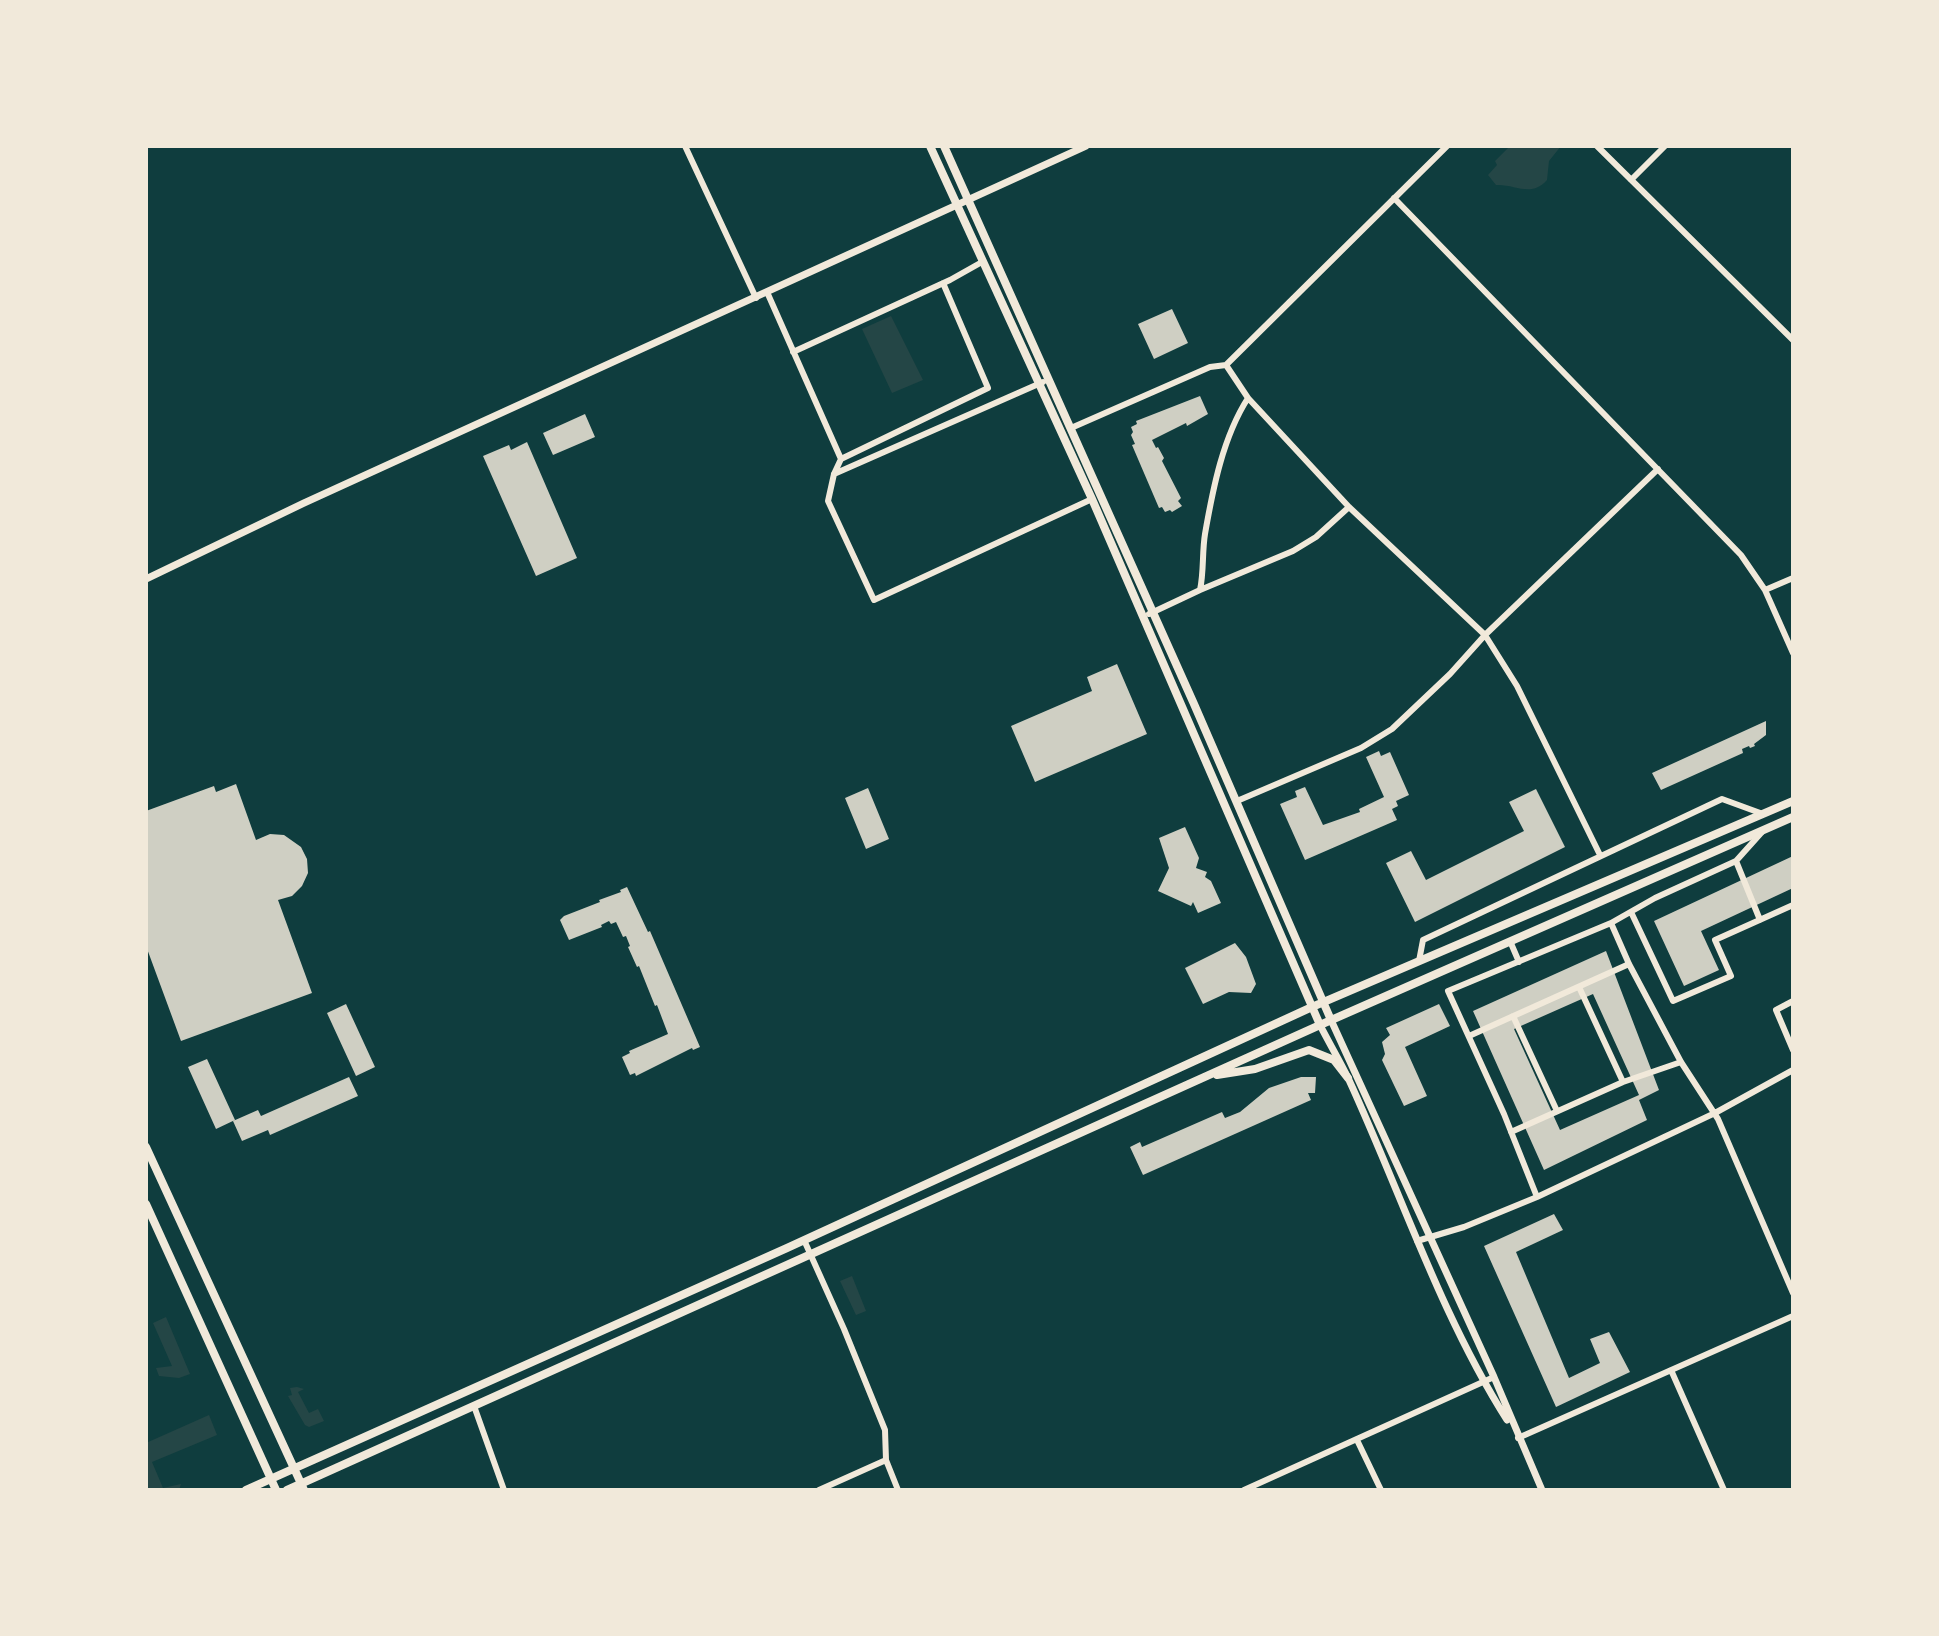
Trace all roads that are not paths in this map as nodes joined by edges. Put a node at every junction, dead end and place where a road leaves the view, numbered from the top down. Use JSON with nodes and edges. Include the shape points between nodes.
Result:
{"nodes":[{"id":1,"x":685,"y":146,"type":"edge"},
{"id":2,"x":930,"y":146,"type":"edge"},
{"id":3,"x":944,"y":146,"type":"edge"},
{"id":4,"x":1086,"y":146,"type":"edge"},
{"id":5,"x":1447,"y":146,"type":"edge"},
{"id":6,"x":1597,"y":146,"type":"edge"},
{"id":7,"x":1665,"y":146,"type":"edge"},
{"id":8,"x":1631,"y":180,"type":"junction"},
{"id":9,"x":1394,"y":198,"type":"junction"},
{"id":10,"x":968,"y":199,"type":"junction"},
{"id":11,"x":956,"y":204,"type":"junction"},
{"id":12,"x":982,"y":262,"type":"junction"},
{"id":13,"x":943,"y":283,"type":"junction"},
{"id":14,"x":767,"y":292,"type":"junction"},
{"id":15,"x":756,"y":298,"type":"junction"},
{"id":16,"x":1793,"y":327,"type":"edge"},
{"id":17,"x":1786,"y":333,"type":"junction"},
{"id":18,"x":1793,"y":340,"type":"edge"},
{"id":19,"x":793,"y":352,"type":"junction"},
{"id":20,"x":1226,"y":365,"type":"junction"},
{"id":21,"x":1049,"y":379,"type":"junction"},
{"id":22,"x":1038,"y":385,"type":"junction"},
{"id":23,"x":1248,"y":398,"type":"junction"},
{"id":24,"x":1071,"y":428,"type":"junction"},
{"id":25,"x":841,"y":459,"type":"junction"},
{"id":26,"x":1658,"y":469,"type":"junction"},
{"id":27,"x":834,"y":474,"type":"junction"},
{"id":28,"x":1092,"y":499,"type":"junction"},
{"id":29,"x":1349,"y":507,"type":"junction"},
{"id":30,"x":1793,"y":578,"type":"edge"},
{"id":31,"x":146,"y":579,"type":"edge"},
{"id":32,"x":1200,"y":590,"type":"junction"},
{"id":33,"x":1765,"y":590,"type":"junction"},
{"id":34,"x":1153,"y":612,"type":"junction"},
{"id":35,"x":1142,"y":617,"type":"junction"},
{"id":36,"x":1485,"y":635,"type":"junction"},
{"id":37,"x":1793,"y":653,"type":"edge"},
{"id":38,"x":1237,"y":801,"type":"junction"},
{"id":39,"x":1793,"y":801,"type":"edge"},
{"id":40,"x":1763,"y":814,"type":"junction"},
{"id":41,"x":1793,"y":817,"type":"edge"},
{"id":42,"x":1765,"y":829,"type":"junction"},
{"id":43,"x":1600,"y":855,"type":"junction"},
{"id":44,"x":1736,"y":861,"type":"junction"},
{"id":45,"x":1793,"y":905,"type":"edge"},
{"id":46,"x":1631,"y":912,"type":"junction"},
{"id":47,"x":1760,"y":920,"type":"junction"},
{"id":48,"x":1611,"y":923,"type":"junction"},
{"id":49,"x":1510,"y":941,"type":"junction"},
{"id":50,"x":1419,"y":961,"type":"junction"},
{"id":51,"x":1519,"y":962,"type":"junction"},
{"id":52,"x":1629,"y":964,"type":"junction"},
{"id":53,"x":1579,"y":987,"type":"junction"},
{"id":54,"x":1793,"y":1001,"type":"edge"},
{"id":55,"x":1324,"y":1002,"type":"junction"},
{"id":56,"x":1312,"y":1007,"type":"junction"},
{"id":57,"x":1513,"y":1016,"type":"junction"},
{"id":58,"x":1331,"y":1020,"type":"junction"},
{"id":59,"x":1320,"y":1025,"type":"junction"},
{"id":60,"x":1469,"y":1036,"type":"junction"},
{"id":61,"x":1793,"y":1050,"type":"edge"},
{"id":62,"x":1681,"y":1062,"type":"junction"},
{"id":63,"x":1793,"y":1070,"type":"edge"},
{"id":64,"x":1204,"y":1077,"type":"junction"},
{"id":65,"x":1348,"y":1078,"type":"junction"},
{"id":66,"x":1623,"y":1082,"type":"junction"},
{"id":67,"x":1557,"y":1111,"type":"junction"},
{"id":68,"x":1715,"y":1113,"type":"junction"},
{"id":69,"x":1511,"y":1132,"type":"junction"},
{"id":70,"x":146,"y":1147,"type":"edge"},
{"id":71,"x":1537,"y":1197,"type":"junction"},
{"id":72,"x":146,"y":1204,"type":"edge"},
{"id":73,"x":1428,"y":1236,"type":"junction"},
{"id":74,"x":804,"y":1240,"type":"junction"},
{"id":75,"x":1417,"y":1241,"type":"junction"},
{"id":76,"x":811,"y":1255,"type":"junction"},
{"id":77,"x":1793,"y":1293,"type":"edge"},
{"id":78,"x":1793,"y":1316,"type":"edge"},
{"id":79,"x":1671,"y":1370,"type":"junction"},
{"id":80,"x":1494,"y":1377,"type":"junction"},
{"id":81,"x":1483,"y":1382,"type":"junction"},
{"id":82,"x":474,"y":1406,"type":"junction"},
{"id":83,"x":1518,"y":1438,"type":"junction"},
{"id":84,"x":1357,"y":1440,"type":"junction"},
{"id":85,"x":886,"y":1460,"type":"junction"},
{"id":86,"x":294,"y":1468,"type":"junction"},
{"id":87,"x":271,"y":1479,"type":"junction"},
{"id":88,"x":302,"y":1487,"type":"edge"},
{"id":89,"x":246,"y":1490,"type":"edge"},
{"id":90,"x":276,"y":1490,"type":"edge"},
{"id":91,"x":287,"y":1490,"type":"edge"},
{"id":92,"x":504,"y":1490,"type":"edge"},
{"id":93,"x":819,"y":1490,"type":"edge"},
{"id":94,"x":898,"y":1490,"type":"edge"},
{"id":95,"x":1244,"y":1490,"type":"edge"},
{"id":96,"x":1381,"y":1490,"type":"edge"},
{"id":97,"x":1542,"y":1490,"type":"edge"},
{"id":98,"x":1724,"y":1490,"type":"edge"}],
"edges":[{"from":1,"to":15,"type":"street"},
{"from":2,"to":11,"type":"main road"},
{"from":3,"to":10,"type":"main road"},
{"from":4,"to":10,"type":"street"},
{"from":5,"to":9,"type":"street"},
{"from":6,"to":8,"type":"street"},
{"from":7,"to":8,"type":"street"},
{"from":8,"to":17,"type":"street"},
{"from":9,"to":20,"type":"street"},
{"from":9,"to":26,"type":"street"},
{"from":10,"to":11,"type":"street"},
{"from":10,"to":21,"type":"main road"},
{"from":11,"to":12,"type":"main road"},
{"from":11,"to":14,"type":"street"},
{"from":12,"to":13,"type":"street"},
{"from":12,"to":22,"type":"main road"},
{"from":13,"to":19,"type":"street"},
{"from":13,"to":25,"type":"street","via":[[988,388]]},
{"from":14,"to":15,"type":"street"},
{"from":14,"to":19,"type":"street"},
{"from":15,"to":31,"type":"street"},
{"from":16,"to":17,"type":"street"},
{"from":17,"to":18,"type":"street"},
{"from":19,"to":25,"type":"street"},
{"from":20,"to":23,"type":"street"},
{"from":20,"to":24,"type":"street","via":[[1210,367]]},
{"from":21,"to":22,"type":"street"},
{"from":21,"to":24,"type":"main road"},
{"from":22,"to":27,"type":"street"},
{"from":22,"to":28,"type":"main road"},
{"from":23,"to":29,"type":"street"},
{"from":23,"to":32,"type":"street","via":[[1227,438],[1205,535]]},
{"from":24,"to":34,"type":"main road"},
{"from":25,"to":27,"type":"street"},
{"from":26,"to":33,"type":"street","via":[[1741,555]]},
{"from":26,"to":36,"type":"street"},
{"from":27,"to":28,"type":"street","via":[[828,501],[874,600]]},
{"from":28,"to":35,"type":"main road"},
{"from":29,"to":32,"type":"street","via":[[1293,551]]},
{"from":29,"to":36,"type":"street"},
{"from":30,"to":33,"type":"street"},
{"from":32,"to":34,"type":"street"},
{"from":33,"to":37,"type":"street"},
{"from":34,"to":35,"type":"street"},
{"from":34,"to":38,"type":"main road"},
{"from":35,"to":56,"type":"main road"},
{"from":36,"to":38,"type":"street","via":[[1392,729],[1361,748]]},
{"from":36,"to":43,"type":"street","via":[[1517,686]]},
{"from":38,"to":55,"type":"main road"},
{"from":39,"to":40,"type":"main road"},
{"from":40,"to":43,"type":"street","via":[[1722,799]]},
{"from":40,"to":50,"type":"main road"},
{"from":41,"to":42,"type":"main road"},
{"from":42,"to":44,"type":"street"},
{"from":42,"to":49,"type":"main road"},
{"from":43,"to":50,"type":"street","via":[[1423,940]]},
{"from":44,"to":46,"type":"street"},
{"from":44,"to":47,"type":"street"},
{"from":45,"to":47,"type":"street"},
{"from":46,"to":47,"type":"street","via":[[1673,1001],[1731,976],[1715,940]]},
{"from":46,"to":48,"type":"street"},
{"from":48,"to":51,"type":"street"},
{"from":48,"to":52,"type":"street"},
{"from":49,"to":51,"type":"street"},
{"from":49,"to":58,"type":"main road"},
{"from":50,"to":55,"type":"main road"},
{"from":51,"to":60,"type":"street","via":[[1448,991]]},
{"from":52,"to":53,"type":"street"},
{"from":52,"to":62,"type":"street"},
{"from":53,"to":57,"type":"street"},
{"from":53,"to":66,"type":"street"},
{"from":54,"to":61,"type":"street","via":[[1776,1010]]},
{"from":55,"to":56,"type":"main road"},
{"from":55,"to":58,"type":"main road"},
{"from":56,"to":59,"type":"main road"},
{"from":56,"to":74,"type":"main road"},
{"from":57,"to":60,"type":"street"},
{"from":57,"to":67,"type":"street"},
{"from":58,"to":59,"type":"main road"},
{"from":58,"to":73,"type":"street"},
{"from":59,"to":64,"type":"main road"},
{"from":59,"to":65,"type":"street"},
{"from":60,"to":69,"type":"street"},
{"from":62,"to":66,"type":"street"},
{"from":62,"to":68,"type":"street"},
{"from":63,"to":68,"type":"street"},
{"from":64,"to":65,"type":"main road","via":[[1255,1069],[1309,1050],[1334,1060]]},
{"from":64,"to":76,"type":"main road"},
{"from":65,"to":75,"type":"street"},
{"from":66,"to":67,"type":"street"},
{"from":67,"to":69,"type":"street"},
{"from":68,"to":71,"type":"street"},
{"from":68,"to":77,"type":"street"},
{"from":69,"to":71,"type":"street"},
{"from":70,"to":86,"type":"main road"},
{"from":71,"to":73,"type":"street"},
{"from":72,"to":87,"type":"main road"},
{"from":73,"to":75,"type":"street"},
{"from":73,"to":80,"type":"street"},
{"from":74,"to":76,"type":"street"},
{"from":74,"to":86,"type":"main road"},
{"from":75,"to":81,"type":"street"},
{"from":76,"to":82,"type":"main road"},
{"from":76,"to":85,"type":"street","via":[[885,1430]]},
{"from":78,"to":79,"type":"street"},
{"from":79,"to":83,"type":"street"},
{"from":79,"to":98,"type":"street"},
{"from":80,"to":81,"type":"street"},
{"from":80,"to":83,"type":"street"},
{"from":81,"to":83,"type":"street"},
{"from":81,"to":84,"type":"street"},
{"from":82,"to":88,"type":"main road"},
{"from":82,"to":92,"type":"street"},
{"from":83,"to":97,"type":"street"},
{"from":84,"to":95,"type":"street"},
{"from":84,"to":96,"type":"street"},
{"from":85,"to":93,"type":"street"},
{"from":85,"to":94,"type":"street"},
{"from":86,"to":87,"type":"main road"},
{"from":86,"to":88,"type":"main road"},
{"from":87,"to":89,"type":"main road"},
{"from":87,"to":90,"type":"main road"},
{"from":88,"to":91,"type":"main road"}]}
